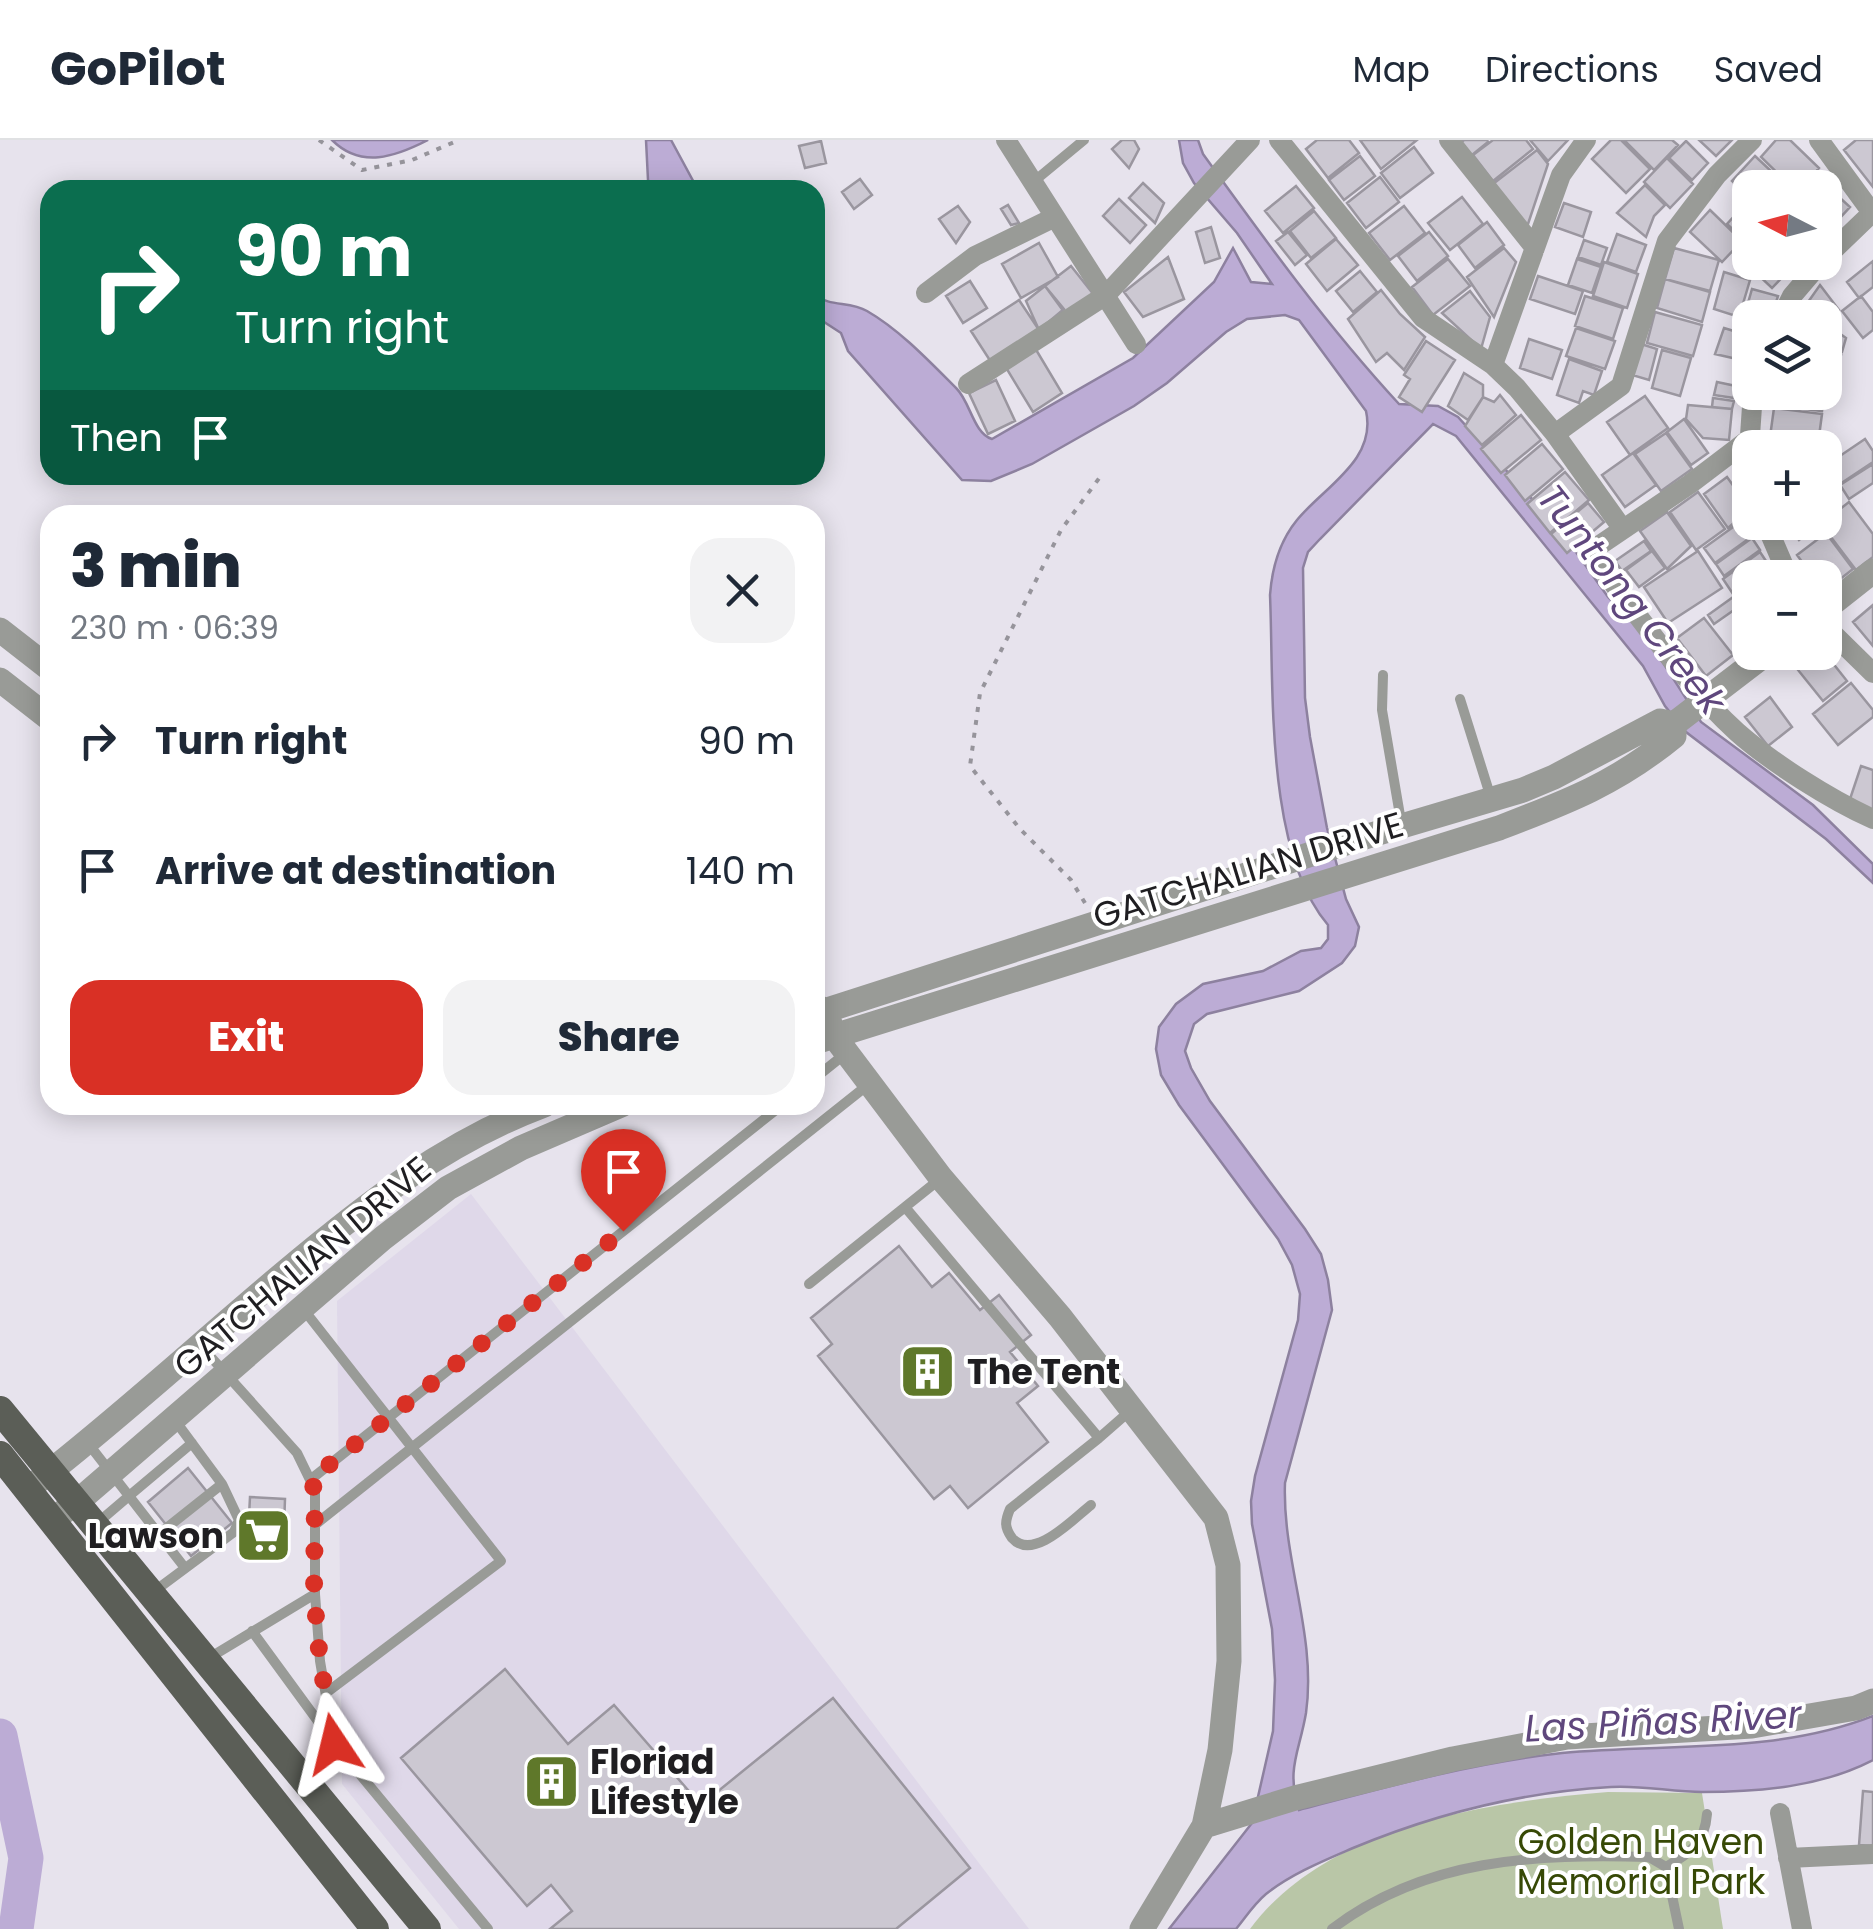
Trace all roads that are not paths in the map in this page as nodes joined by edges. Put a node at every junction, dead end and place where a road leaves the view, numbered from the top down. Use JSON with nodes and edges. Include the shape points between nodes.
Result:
{"nodes":[{"id":1,"x":1006,"y":140,"type":"edge"},
{"id":2,"x":1084,"y":140,"type":"edge"},
{"id":3,"x":1250,"y":140,"type":"edge"},
{"id":4,"x":1279,"y":140,"type":"edge"},
{"id":5,"x":1448,"y":140,"type":"edge"},
{"id":6,"x":1586,"y":140,"type":"edge"},
{"id":7,"x":1752,"y":140,"type":"edge"},
{"id":8,"x":1820,"y":140,"type":"edge"},
{"id":9,"x":1031,"y":183,"type":"junction"},
{"id":10,"x":1873,"y":213,"type":"edge"},
{"id":11,"x":1053,"y":218,"type":"junction"},
{"id":12,"x":1842,"y":242,"type":"edge"},
{"id":13,"x":1536,"y":248,"type":"junction"},
{"id":14,"x":1806,"y":280,"type":"edge"},
{"id":15,"x":926,"y":293,"type":"dead end"},
{"id":16,"x":1106,"y":295,"type":"junction"},
{"id":17,"x":1790,"y":300,"type":"edge"},
{"id":18,"x":1136,"y":344,"type":"dead end"},
{"id":19,"x":1493,"y":365,"type":"junction"},
{"id":20,"x":968,"y":384,"type":"dead end"},
{"id":21,"x":1556,"y":434,"type":"junction"},
{"id":22,"x":1732,"y":457,"type":"edge"},
{"id":23,"x":1622,"y":528,"type":"junction"},
{"id":24,"x":1873,"y":572,"type":"edge"},
{"id":25,"x":1842,"y":597,"type":"edge"},
{"id":26,"x":0,"y":630,"type":"edge"},
{"id":27,"x":1842,"y":643,"type":"edge"},
{"id":28,"x":40,"y":661,"type":"edge"},
{"id":29,"x":1744,"y":670,"type":"edge"},
{"id":30,"x":1873,"y":673,"type":"edge"},
{"id":31,"x":1383,"y":675,"type":"dead end"},
{"id":32,"x":0,"y":680,"type":"edge"},
{"id":33,"x":1460,"y":699,"type":"dead end"},
{"id":34,"x":40,"y":711,"type":"edge"},
{"id":35,"x":1688,"y":713,"type":"junction"},
{"id":36,"x":1623,"y":742,"type":"junction"},
{"id":37,"x":1636,"y":767,"type":"junction"},
{"id":38,"x":1491,"y":800,"type":"junction"},
{"id":39,"x":1873,"y":818,"type":"edge"},
{"id":40,"x":1402,"y":827,"type":"junction"},
{"id":41,"x":825,"y":1008,"type":"edge"},
{"id":42,"x":832,"y":1044,"type":"edge"},
{"id":43,"x":869,"y":1084,"type":"junction"},
{"id":44,"x":517,"y":1115,"type":"edge"},
{"id":45,"x":597,"y":1115,"type":"edge"},
{"id":46,"x":769,"y":1115,"type":"edge"},
{"id":47,"x":940,"y":1178,"type":"junction"},
{"id":48,"x":905,"y":1207,"type":"junction"},
{"id":49,"x":334,"y":1231,"type":"junction"},
{"id":50,"x":360,"y":1259,"type":"junction"},
{"id":51,"x":809,"y":1284,"type":"dead end"},
{"id":52,"x":303,"y":1309,"type":"junction"},
{"id":53,"x":199,"y":1344,"type":"junction"},
{"id":54,"x":228,"y":1374,"type":"junction"},
{"id":55,"x":0,"y":1410,"type":"edge"},
{"id":56,"x":1132,"y":1410,"type":"junction"},
{"id":57,"x":389,"y":1418,"type":"junction"},
{"id":58,"x":174,"y":1419,"type":"junction"},
{"id":59,"x":1100,"y":1438,"type":"junction"},
{"id":60,"x":86,"y":1441,"type":"junction"},
{"id":61,"x":192,"y":1443,"type":"junction"},
{"id":62,"x":412,"y":1447,"type":"junction"},
{"id":63,"x":0,"y":1454,"type":"edge"},
{"id":64,"x":113,"y":1471,"type":"junction"},
{"id":65,"x":50,"y":1472,"type":"junction"},
{"id":66,"x":310,"y":1480,"type":"junction"},
{"id":67,"x":222,"y":1484,"type":"junction"},
{"id":68,"x":27,"y":1490,"type":"junction"},
{"id":69,"x":130,"y":1496,"type":"junction"},
{"id":70,"x":76,"y":1503,"type":"junction"},
{"id":71,"x":1092,"y":1505,"type":"dead end"},
{"id":72,"x":52,"y":1520,"type":"junction"},
{"id":73,"x":316,"y":1524,"type":"junction"},
{"id":74,"x":95,"y":1525,"type":"junction"},
{"id":75,"x":158,"y":1534,"type":"junction"},
{"id":76,"x":185,"y":1568,"type":"junction"},
{"id":77,"x":152,"y":1594,"type":"junction"},
{"id":78,"x":314,"y":1594,"type":"junction"},
{"id":79,"x":252,"y":1632,"type":"junction"},
{"id":80,"x":206,"y":1660,"type":"junction"},
{"id":81,"x":326,"y":1693,"type":"junction"},
{"id":82,"x":1873,"y":1701,"type":"edge"},
{"id":83,"x":334,"y":1744,"type":"junction"},
{"id":84,"x":1780,"y":1813,"type":"dead end"},
{"id":85,"x":1707,"y":1814,"type":"dead end"},
{"id":86,"x":1204,"y":1826,"type":"junction"},
{"id":87,"x":1873,"y":1854,"type":"edge"},
{"id":88,"x":1788,"y":1858,"type":"junction"},
{"id":89,"x":1666,"y":1866,"type":"junction"},
{"id":90,"x":375,"y":1929,"type":"edge"},
{"id":91,"x":428,"y":1929,"type":"edge"},
{"id":92,"x":488,"y":1929,"type":"edge"},
{"id":93,"x":1142,"y":1929,"type":"edge"},
{"id":94,"x":1332,"y":1929,"type":"edge"},
{"id":95,"x":1678,"y":1929,"type":"edge"},
{"id":96,"x":1802,"y":1929,"type":"edge"}],
"edges":[{"from":1,"to":9,"type":"street"},
{"from":2,"to":9,"type":"lane"},
{"from":3,"to":16,"type":"street"},
{"from":4,"to":19,"type":"street","via":[[1423,318]]},
{"from":5,"to":13,"type":"street"},
{"from":6,"to":13,"type":"street","via":[[1561,174]]},
{"from":7,"to":21,"type":"street","via":[[1667,241],[1620,386]]},
{"from":8,"to":10,"type":"street"},
{"from":9,"to":11,"type":"street"},
{"from":10,"to":12,"type":"street"},
{"from":11,"to":15,"type":"street","via":[[974,256]]},
{"from":11,"to":16,"type":"street"},
{"from":13,"to":19,"type":"street"},
{"from":14,"to":17,"type":"street"},
{"from":16,"to":18,"type":"street"},
{"from":16,"to":20,"type":"street"},
{"from":19,"to":21,"type":"street"},
{"from":21,"to":23,"type":"street"},
{"from":22,"to":23,"type":"street"},
{"from":23,"to":35,"type":"street","via":[[1597,546],[1596,560]]},
{"from":24,"to":25,"type":"street"},
{"from":26,"to":28,"type":"street"},
{"from":27,"to":30,"type":"street"},
{"from":29,"to":35,"type":"street"},
{"from":31,"to":40,"type":"lane","via":[[1382,710]]},
{"from":32,"to":34,"type":"street"},
{"from":33,"to":38,"type":"lane"},
{"from":35,"to":36,"type":"street","name":"GATCHALIAN DRIVE","via":[[1660,720]]},
{"from":35,"to":37,"type":"street","name":"GATCHALIAN DRIVE","via":[[1674,736]]},
{"from":35,"to":39,"type":"street","via":[[1738,733]]},
{"from":36,"to":37,"type":"street"},
{"from":36,"to":38,"type":"street","name":"GATCHALIAN DRIVE"},
{"from":37,"to":42,"type":"street","name":"GATCHALIAN DRIVE","via":[[1499,828]]},
{"from":38,"to":40,"type":"street","name":"GATCHALIAN DRIVE"},
{"from":40,"to":41,"type":"street","name":"GATCHALIAN DRIVE"},
{"from":42,"to":43,"type":"street"},
{"from":43,"to":47,"type":"street"},
{"from":43,"to":62,"type":"lane"},
{"from":44,"to":49,"type":"street","name":"GATCHALIAN DRIVE","via":[[431,1159]]},
{"from":45,"to":50,"type":"street","name":"GATCHALIAN DRIVE","via":[[448,1188]]},
{"from":46,"to":57,"type":"lane"},
{"from":47,"to":48,"type":"lane"},
{"from":47,"to":56,"type":"street"},
{"from":48,"to":51,"type":"lane"},
{"from":48,"to":59,"type":"lane"},
{"from":49,"to":50,"type":"street"},
{"from":49,"to":53,"type":"street","name":"GATCHALIAN DRIVE"},
{"from":50,"to":52,"type":"street","name":"GATCHALIAN DRIVE"},
{"from":52,"to":54,"type":"street","name":"GATCHALIAN DRIVE"},
{"from":52,"to":57,"type":"lane"},
{"from":53,"to":54,"type":"lane"},
{"from":53,"to":60,"type":"street","name":"GATCHALIAN DRIVE"},
{"from":54,"to":58,"type":"street","name":"GATCHALIAN DRIVE"},
{"from":54,"to":66,"type":"lane","via":[[297,1453]]},
{"from":55,"to":65,"type":"main road"},
{"from":56,"to":59,"type":"lane"},
{"from":56,"to":86,"type":"street","via":[[1216,1518],[1228,1565],[1229,1661]]},
{"from":57,"to":62,"type":"lane"},
{"from":57,"to":66,"type":"lane"},
{"from":58,"to":61,"type":"lane"},
{"from":58,"to":64,"type":"street","name":"GATCHALIAN DRIVE"},
{"from":59,"to":71,"type":"lane","via":[[1010,1509],[1006,1530],[1017,1544],[1036,1545]]},
{"from":60,"to":64,"type":"lane"},
{"from":60,"to":65,"type":"street","name":"GATCHALIAN DRIVE"},
{"from":61,"to":67,"type":"lane"},
{"from":61,"to":69,"type":"lane"},
{"from":62,"to":73,"type":"lane"},
{"from":62,"to":81,"type":"lane","via":[[501,1560]]},
{"from":63,"to":68,"type":"main road"},
{"from":64,"to":69,"type":"lane"},
{"from":64,"to":70,"type":"street","name":"GATCHALIAN DRIVE"},
{"from":65,"to":68,"type":"street","name":"GATCHALIAN DRIVE"},
{"from":65,"to":70,"type":"main road"},
{"from":66,"to":73,"type":"lane"},
{"from":67,"to":75,"type":"lane"},
{"from":67,"to":76,"type":"lane","via":[[239,1520],[234,1532]]},
{"from":68,"to":72,"type":"main road"},
{"from":69,"to":74,"type":"lane"},
{"from":69,"to":75,"type":"lane"},
{"from":70,"to":72,"type":"street","name":"GATCHALIAN DRIVE"},
{"from":70,"to":74,"type":"main road"},
{"from":72,"to":90,"type":"main road"},
{"from":73,"to":78,"type":"lane"},
{"from":74,"to":77,"type":"main road"},
{"from":75,"to":76,"type":"lane"},
{"from":76,"to":77,"type":"lane"},
{"from":77,"to":80,"type":"main road"},
{"from":78,"to":79,"type":"lane"},
{"from":78,"to":81,"type":"lane"},
{"from":79,"to":80,"type":"lane"},
{"from":79,"to":83,"type":"lane"},
{"from":80,"to":91,"type":"main road"},
{"from":81,"to":83,"type":"lane"},
{"from":82,"to":86,"type":"street","via":[[1752,1726],[1567,1737],[1453,1759]]},
{"from":83,"to":92,"type":"lane"},
{"from":84,"to":88,"type":"street"},
{"from":85,"to":89,"type":"lane","via":[[1695,1848]]},
{"from":86,"to":93,"type":"street"},
{"from":87,"to":88,"type":"street"},
{"from":88,"to":96,"type":"street"},
{"from":89,"to":94,"type":"lane","via":[[1649,1857],[1562,1854],[1484,1864],[1378,1898]]},
{"from":89,"to":95,"type":"lane"}]}
